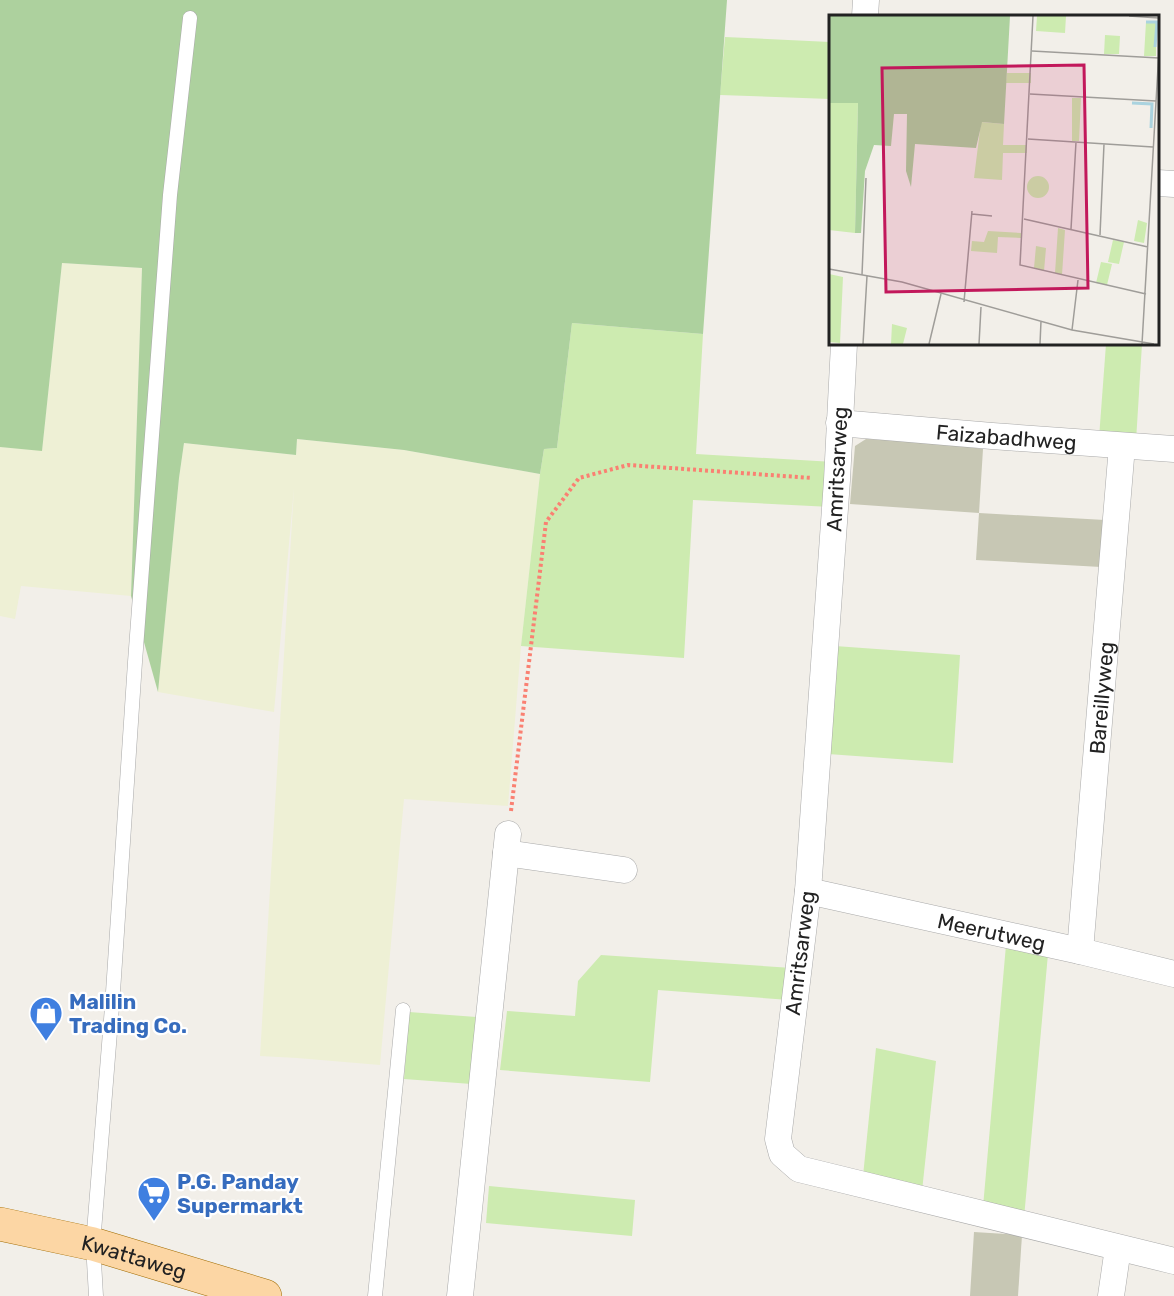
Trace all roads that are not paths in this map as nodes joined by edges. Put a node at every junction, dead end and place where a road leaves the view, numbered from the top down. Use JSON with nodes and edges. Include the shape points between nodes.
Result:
{"nodes":[{"id":1,"x":866,"y":0,"type":"edge"},
{"id":2,"x":865,"y":15,"type":"edge"},
{"id":3,"x":190,"y":18,"type":"dead end"},
{"id":4,"x":1159,"y":183,"type":"edge"},
{"id":5,"x":1174,"y":184,"type":"edge"},
{"id":6,"x":844,"y":345,"type":"edge"},
{"id":7,"x":839,"y":423,"type":"junction"},
{"id":8,"x":1122,"y":446,"type":"junction"},
{"id":9,"x":1174,"y":449,"type":"edge"},
{"id":10,"x":624,"y":870,"type":"dead end"},
{"id":11,"x":808,"y":891,"type":"junction"},
{"id":12,"x":1080,"y":951,"type":"junction"},
{"id":13,"x":1174,"y":974,"type":"edge"},
{"id":14,"x":403,"y":1010,"type":"dead end"},
{"id":15,"x":0,"y":1224,"type":"edge"},
{"id":16,"x":93,"y":1244,"type":"junction"},
{"id":17,"x":1118,"y":1248,"type":"junction"},
{"id":18,"x":1174,"y":1261,"type":"edge"},
{"id":19,"x":96,"y":1296,"type":"edge"},
{"id":20,"x":265,"y":1296,"type":"edge"},
{"id":21,"x":375,"y":1296,"type":"edge"},
{"id":22,"x":460,"y":1296,"type":"edge"},
{"id":23,"x":1111,"y":1296,"type":"edge"}],
"edges":[{"from":1,"to":2,"type":"street"},
{"from":3,"to":16,"type":"lane","via":[[170,195]]},
{"from":4,"to":5,"type":"street"},
{"from":6,"to":7,"type":"street","name":"Amritsarweg"},
{"from":7,"to":8,"type":"street","name":"Faizabadhweg"},
{"from":7,"to":11,"type":"street","name":"Amritsarweg"},
{"from":8,"to":9,"type":"street","name":"Faizabadhweg"},
{"from":8,"to":12,"type":"street","name":"Bareillyweg"},
{"from":10,"to":22,"type":"street","via":[[507,843]]},
{"from":11,"to":12,"type":"street","name":"Meerutweg"},
{"from":11,"to":17,"type":"street","name":"Amritsarweg","via":[[778,1139],[782,1155],[799,1169]]},
{"from":12,"to":13,"type":"street","name":"Meerutweg"},
{"from":14,"to":21,"type":"lane"},
{"from":15,"to":16,"type":"main road","name":"Kwattaweg"},
{"from":16,"to":19,"type":"lane"},
{"from":16,"to":20,"type":"main road","name":"Kwattaweg"},
{"from":17,"to":18,"type":"street","name":"Amritsarweg"},
{"from":17,"to":23,"type":"street"}]}
